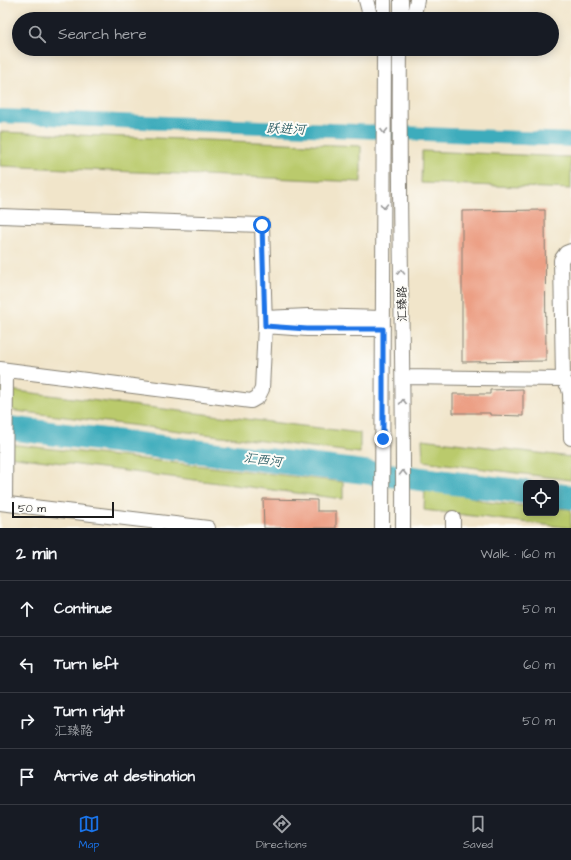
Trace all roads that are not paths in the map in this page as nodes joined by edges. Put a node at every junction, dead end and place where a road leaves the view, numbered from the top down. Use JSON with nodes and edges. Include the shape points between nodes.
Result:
{"nodes":[{"id":1,"x":366,"y":0,"type":"edge"},
{"id":2,"x":384,"y":0,"type":"edge"},
{"id":3,"x":401,"y":0,"type":"edge"},
{"id":4,"x":417,"y":0,"type":"edge"},
{"id":5,"x":369,"y":12,"type":"edge"},
{"id":6,"x":384,"y":12,"type":"edge"},
{"id":7,"x":400,"y":12,"type":"edge"},
{"id":8,"x":414,"y":12,"type":"edge"},
{"id":9,"x":381,"y":56,"type":"edge"},
{"id":10,"x":384,"y":56,"type":"edge"},
{"id":11,"x":400,"y":56,"type":"edge"},
{"id":12,"x":403,"y":56,"type":"edge"},
{"id":13,"x":384,"y":69,"type":"junction"},
{"id":14,"x":400,"y":70,"type":"junction"},
{"id":15,"x":0,"y":216,"type":"edge"},
{"id":16,"x":571,"y":251,"type":"edge"},
{"id":17,"x":265,"y":322,"type":"junction"},
{"id":18,"x":383,"y":324,"type":"junction"},
{"id":19,"x":3,"y":370,"type":"edge"},
{"id":20,"x":403,"y":377,"type":"junction"},
{"id":21,"x":563,"y":379,"type":"junction"},
{"id":22,"x":571,"y":438,"type":"edge"},
{"id":23,"x":2,"y":503,"type":"edge"},
{"id":24,"x":208,"y":528,"type":"edge"},
{"id":25,"x":382,"y":528,"type":"edge"},
{"id":26,"x":403,"y":528,"type":"edge"}],
"edges":[{"from":1,"to":5,"type":"street"},
{"from":2,"to":6,"type":"street"},
{"from":3,"to":7,"type":"street"},
{"from":4,"to":8,"type":"street"},
{"from":9,"to":13,"type":"street"},
{"from":10,"to":13,"type":"street"},
{"from":11,"to":14,"type":"street"},
{"from":12,"to":14,"type":"street"},
{"from":13,"to":18,"type":"street","name":"汇臻路","one_way":true},
{"from":20,"to":14,"type":"street","name":"汇臻路","one_way":true},
{"from":15,"to":17,"type":"street","via":[[262,225]]},
{"from":16,"to":21,"type":"street","via":[[566,253],[562,260]]},
{"from":17,"to":18,"type":"street","via":[[308,316]]},
{"from":17,"to":19,"type":"street","via":[[262,389],[258,397],[251,401]]},
{"from":18,"to":25,"type":"street","name":"汇臻路"},
{"from":19,"to":23,"type":"street","via":[[6,446]]},
{"from":20,"to":21,"type":"street"},
{"from":26,"to":20,"type":"street","name":"汇臻路","one_way":true},
{"from":21,"to":22,"type":"street","via":[[570,392]]},
{"from":23,"to":24,"type":"street"}]}
